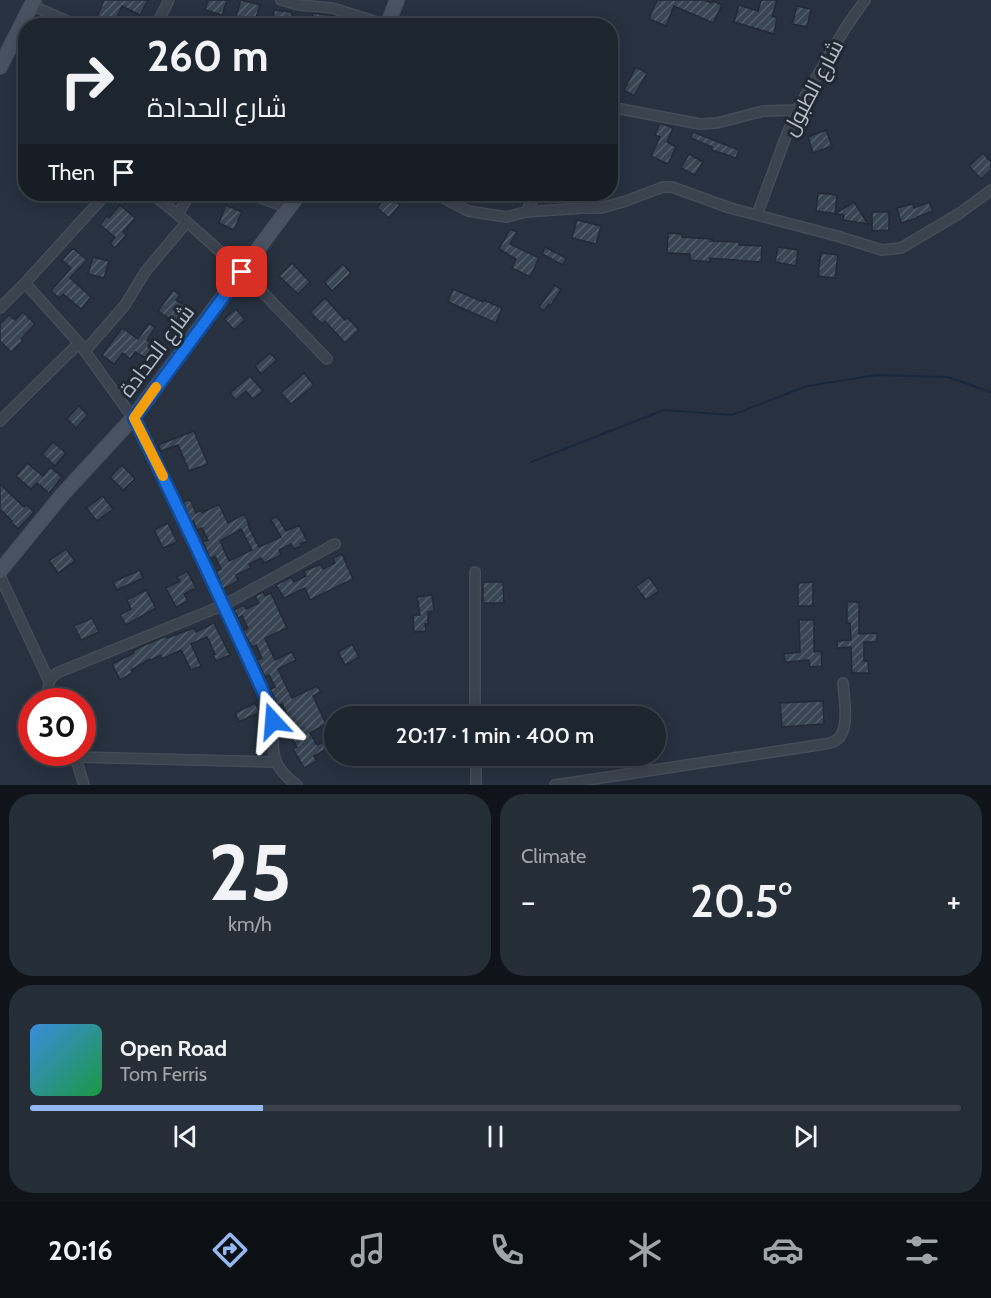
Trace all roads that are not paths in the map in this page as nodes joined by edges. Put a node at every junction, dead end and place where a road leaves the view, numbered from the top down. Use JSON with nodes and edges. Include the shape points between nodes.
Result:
{"nodes":[{"id":1,"x":169,"y":0,"type":"edge"},
{"id":2,"x":281,"y":0,"type":"edge"},
{"id":3,"x":397,"y":0,"type":"edge"},
{"id":4,"x":865,"y":0,"type":"edge"},
{"id":5,"x":32,"y":2,"type":"edge"},
{"id":6,"x":24,"y":18,"type":"edge"},
{"id":7,"x":63,"y":18,"type":"edge"},
{"id":8,"x":160,"y":18,"type":"edge"},
{"id":9,"x":364,"y":18,"type":"edge"},
{"id":10,"x":390,"y":18,"type":"edge"},
{"id":11,"x":18,"y":30,"type":"edge"},
{"id":12,"x":0,"y":67,"type":"edge"},
{"id":13,"x":618,"y":109,"type":"edge"},
{"id":14,"x":797,"y":110,"type":"junction"},
{"id":15,"x":991,"y":190,"type":"edge"},
{"id":16,"x":100,"y":201,"type":"edge"},
{"id":17,"x":161,"y":201,"type":"edge"},
{"id":18,"x":186,"y":201,"type":"edge"},
{"id":19,"x":269,"y":201,"type":"edge"},
{"id":20,"x":294,"y":201,"type":"edge"},
{"id":21,"x":449,"y":201,"type":"edge"},
{"id":22,"x":532,"y":201,"type":"edge"},
{"id":23,"x":288,"y":208,"type":"junction"},
{"id":24,"x":526,"y":212,"type":"junction"},
{"id":25,"x":178,"y":214,"type":"junction"},
{"id":26,"x":758,"y":215,"type":"junction"},
{"id":27,"x":187,"y":222,"type":"junction"},
{"id":28,"x":242,"y":272,"type":"junction"},
{"id":29,"x":25,"y":283,"type":"junction"},
{"id":30,"x":0,"y":308,"type":"edge"},
{"id":31,"x":82,"y":347,"type":"junction"},
{"id":32,"x":327,"y":358,"type":"dead end"},
{"id":33,"x":134,"y":418,"type":"junction"},
{"id":34,"x":0,"y":421,"type":"edge"},
{"id":35,"x":335,"y":544,"type":"dead end"},
{"id":36,"x":0,"y":572,"type":"edge"},
{"id":37,"x":475,"y":572,"type":"dead end"},
{"id":38,"x":0,"y":576,"type":"edge"},
{"id":39,"x":224,"y":605,"type":"junction"},
{"id":40,"x":49,"y":681,"type":"junction"},
{"id":41,"x":843,"y":683,"type":"dead end"},
{"id":42,"x":47,"y":688,"type":"edge"},
{"id":43,"x":476,"y":706,"type":"edge"},
{"id":44,"x":96,"y":756,"type":"edge"},
{"id":45,"x":275,"y":762,"type":"junction"},
{"id":46,"x":78,"y":766,"type":"edge"},
{"id":47,"x":476,"y":766,"type":"edge"},
{"id":48,"x":84,"y":785,"type":"edge"},
{"id":49,"x":297,"y":785,"type":"edge"},
{"id":50,"x":476,"y":785,"type":"edge"},
{"id":51,"x":555,"y":785,"type":"edge"}],
"edges":[{"from":1,"to":8,"type":"street"},
{"from":2,"to":9,"type":"street"},
{"from":3,"to":10,"type":"street"},
{"from":4,"to":14,"type":"street","name":"شارع الطبول"},
{"from":5,"to":6,"type":"street"},
{"from":5,"to":7,"type":"street"},
{"from":11,"to":12,"type":"street"},
{"from":13,"to":14,"type":"street","via":[[700,124],[763,111]]},
{"from":14,"to":26,"type":"street","name":"شارع الطبول"},
{"from":15,"to":26,"type":"street","via":[[902,248],[882,250]]},
{"from":16,"to":29,"type":"street"},
{"from":17,"to":25,"type":"street"},
{"from":18,"to":25,"type":"street"},
{"from":19,"to":23,"type":"street"},
{"from":20,"to":23,"type":"street","name":"شارع الحدادة"},
{"from":21,"to":24,"type":"street","via":[[468,211],[506,217]]},
{"from":22,"to":24,"type":"street"},
{"from":23,"to":28,"type":"street","name":"شارع الحدادة"},
{"from":24,"to":26,"type":"street","via":[[601,208],[672,187]]},
{"from":25,"to":27,"type":"street"},
{"from":27,"to":28,"type":"street"},
{"from":27,"to":31,"type":"street","via":[[145,272],[125,305]]},
{"from":28,"to":32,"type":"street"},
{"from":28,"to":33,"type":"street","name":"شارع الحدادة"},
{"from":29,"to":30,"type":"street"},
{"from":29,"to":31,"type":"street"},
{"from":31,"to":33,"type":"street"},
{"from":31,"to":34,"type":"street"},
{"from":33,"to":36,"type":"street","name":"شارع الحدادة","via":[[62,495]]},
{"from":33,"to":39,"type":"street"},
{"from":35,"to":39,"type":"street"},
{"from":37,"to":43,"type":"street"},
{"from":38,"to":40,"type":"street"},
{"from":39,"to":40,"type":"street","via":[[59,672]]},
{"from":39,"to":45,"type":"street","via":[[270,707]]},
{"from":40,"to":42,"type":"street"},
{"from":41,"to":51,"type":"street","via":[[844,728],[835,741]]},
{"from":44,"to":45,"type":"street"},
{"from":45,"to":49,"type":"street","via":[[286,778]]},
{"from":46,"to":48,"type":"street"},
{"from":47,"to":50,"type":"street"}]}
